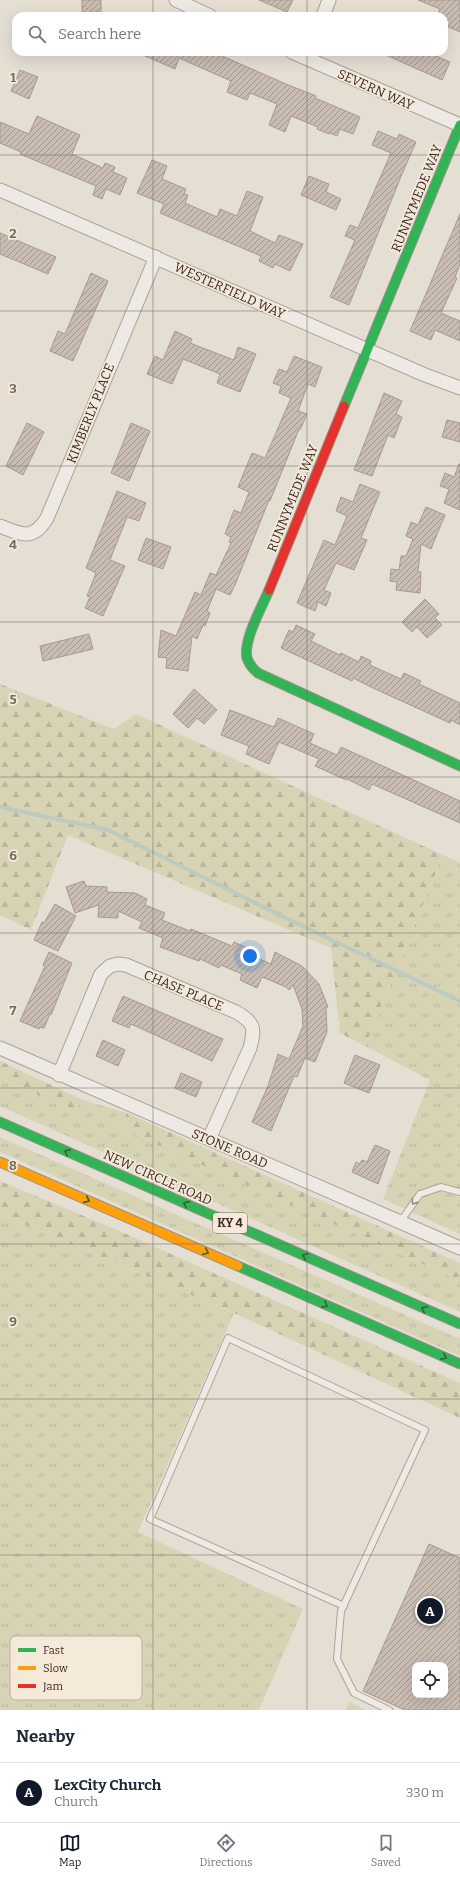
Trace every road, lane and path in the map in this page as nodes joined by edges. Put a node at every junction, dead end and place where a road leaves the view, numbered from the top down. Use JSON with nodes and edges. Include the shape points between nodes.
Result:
{"nodes":[{"id":1,"x":176,"y":0,"type":"edge"},
{"id":2,"x":329,"y":0,"type":"edge"},
{"id":3,"x":202,"y":12,"type":"edge"},
{"id":4,"x":324,"y":12,"type":"edge"},
{"id":5,"x":308,"y":56,"type":"edge"},
{"id":6,"x":460,"y":125,"type":"edge"},
{"id":7,"x":0,"y":190,"type":"edge"},
{"id":8,"x":156,"y":257,"type":"junction"},
{"id":9,"x":367,"y":350,"type":"junction"},
{"id":10,"x":460,"y":388,"type":"edge"},
{"id":11,"x":0,"y":526,"type":"edge"},
{"id":12,"x":460,"y":766,"type":"edge"},
{"id":13,"x":0,"y":1048,"type":"edge"},
{"id":14,"x":60,"y":1075,"type":"junction"},
{"id":15,"x":0,"y":1122,"type":"edge"},
{"id":16,"x":209,"y":1139,"type":"junction"},
{"id":17,"x":0,"y":1162,"type":"edge"},
{"id":18,"x":460,"y":1192,"type":"edge"},
{"id":19,"x":400,"y":1222,"type":"junction"},
{"id":20,"x":460,"y":1248,"type":"edge"},
{"id":21,"x":460,"y":1324,"type":"edge"},
{"id":22,"x":460,"y":1364,"type":"edge"},
{"id":23,"x":344,"y":1606,"type":"junction"},
{"id":24,"x":388,"y":1710,"type":"edge"}],
"edges":[{"from":1,"to":3,"type":"street"},
{"from":2,"to":4,"type":"street"},
{"from":5,"to":6,"type":"street","name":"SEVERN WAY"},
{"from":6,"to":9,"type":"main road","name":"RUNNYMEDE WAY"},
{"from":7,"to":8,"type":"street","name":"WESTERFIELD WAY"},
{"from":8,"to":9,"type":"street","name":"WESTERFIELD WAY"},
{"from":8,"to":11,"type":"street","name":"KIMBERLY PLACE","via":[[42,528],[33,534],[16,532]]},
{"from":9,"to":10,"type":"street","name":"WESTERFIELD WAY"},
{"from":9,"to":12,"type":"main road","name":"RUNNYMEDE WAY","via":[[246,643],[245,656],[258,673]]},
{"from":13,"to":14,"type":"street","name":"STONE ROAD"},
{"from":14,"to":16,"type":"street","name":"STONE ROAD"},
{"from":14,"to":16,"type":"street","name":"CHASE PLACE","via":[[103,971],[110,966],[126,965],[172,984],[236,1012],[246,1018],[253,1029],[250,1048]]},
{"from":21,"to":15,"type":"main road","name":"NEW CIRCLE ROAD","number":"KY 4","one_way":true},
{"from":16,"to":19,"type":"street","name":"STONE ROAD"},
{"from":17,"to":22,"type":"main road","one_way":true},
{"from":18,"to":19,"type":"lane","one_way":true,"via":[[441,1187],[420,1194]]},
{"from":19,"to":20,"type":"street","name":"STONE ROAD"},
{"from":23,"to":23,"type":"lane","via":[[425,1430],[228,1338],[150,1520]]},
{"from":23,"to":24,"type":"lane","via":[[341,1611],[337,1659],[354,1694]]}]}
